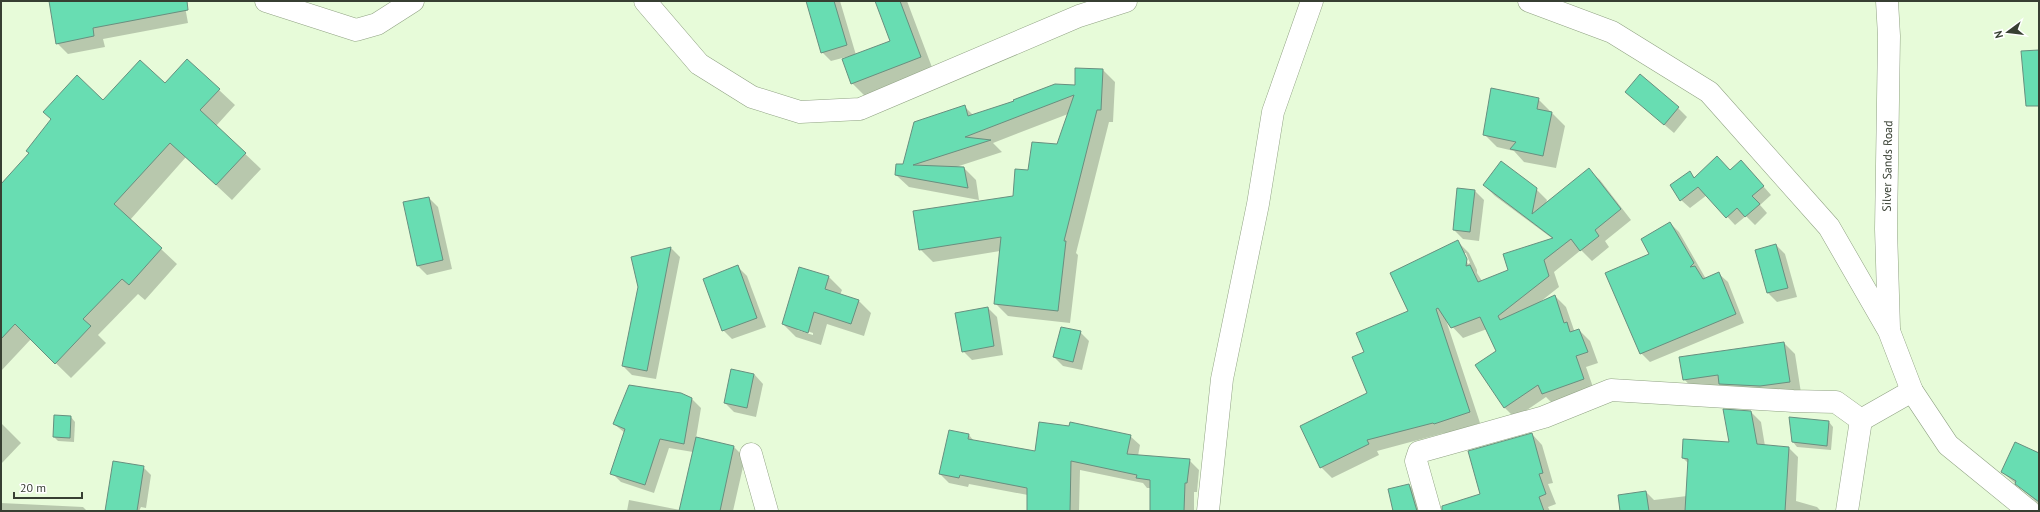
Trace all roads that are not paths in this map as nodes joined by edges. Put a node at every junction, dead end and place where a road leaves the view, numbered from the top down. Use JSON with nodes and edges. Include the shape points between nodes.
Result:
{"nodes":[{"id":1,"x":266,"y":1,"type":"edge"},
{"id":2,"x":413,"y":1,"type":"edge"},
{"id":3,"x":645,"y":1,"type":"edge"},
{"id":4,"x":1126,"y":1,"type":"edge"},
{"id":5,"x":1312,"y":1,"type":"edge"},
{"id":6,"x":1529,"y":1,"type":"edge"},
{"id":7,"x":1887,"y":1,"type":"edge"},
{"id":8,"x":1889,"y":331,"type":"junction"},
{"id":9,"x":1912,"y":391,"type":"junction"},
{"id":10,"x":1861,"y":420,"type":"junction"},
{"id":11,"x":751,"y":454,"type":"dead end"},
{"id":12,"x":767,"y":511,"type":"edge"},
{"id":13,"x":1208,"y":511,"type":"edge"},
{"id":14,"x":1430,"y":511,"type":"edge"},
{"id":15,"x":1847,"y":511,"type":"edge"},
{"id":16,"x":2029,"y":511,"type":"edge"}],
"edges":[{"from":1,"to":2,"type":"street","via":[[356,30],[377,24]]},
{"from":3,"to":4,"type":"street","via":[[699,64],[752,97],[800,112],[860,109],[1079,16]]},
{"from":5,"to":13,"type":"street","via":[[1273,112],[1258,204],[1222,379]]},
{"from":6,"to":8,"type":"street","via":[[1612,32],[1709,92],[1829,227]]},
{"from":7,"to":8,"type":"street","name":"Silver Sands Road","via":[[1889,36],[1886,229]]},
{"from":8,"to":9,"type":"street"},
{"from":9,"to":10,"type":"street"},
{"from":9,"to":16,"type":"street","via":[[1948,444]]},
{"from":10,"to":14,"type":"street","via":[[1836,402],[1611,390],[1544,417],[1419,452],[1416,461]]},
{"from":10,"to":15,"type":"street"},
{"from":11,"to":12,"type":"street"}]}
